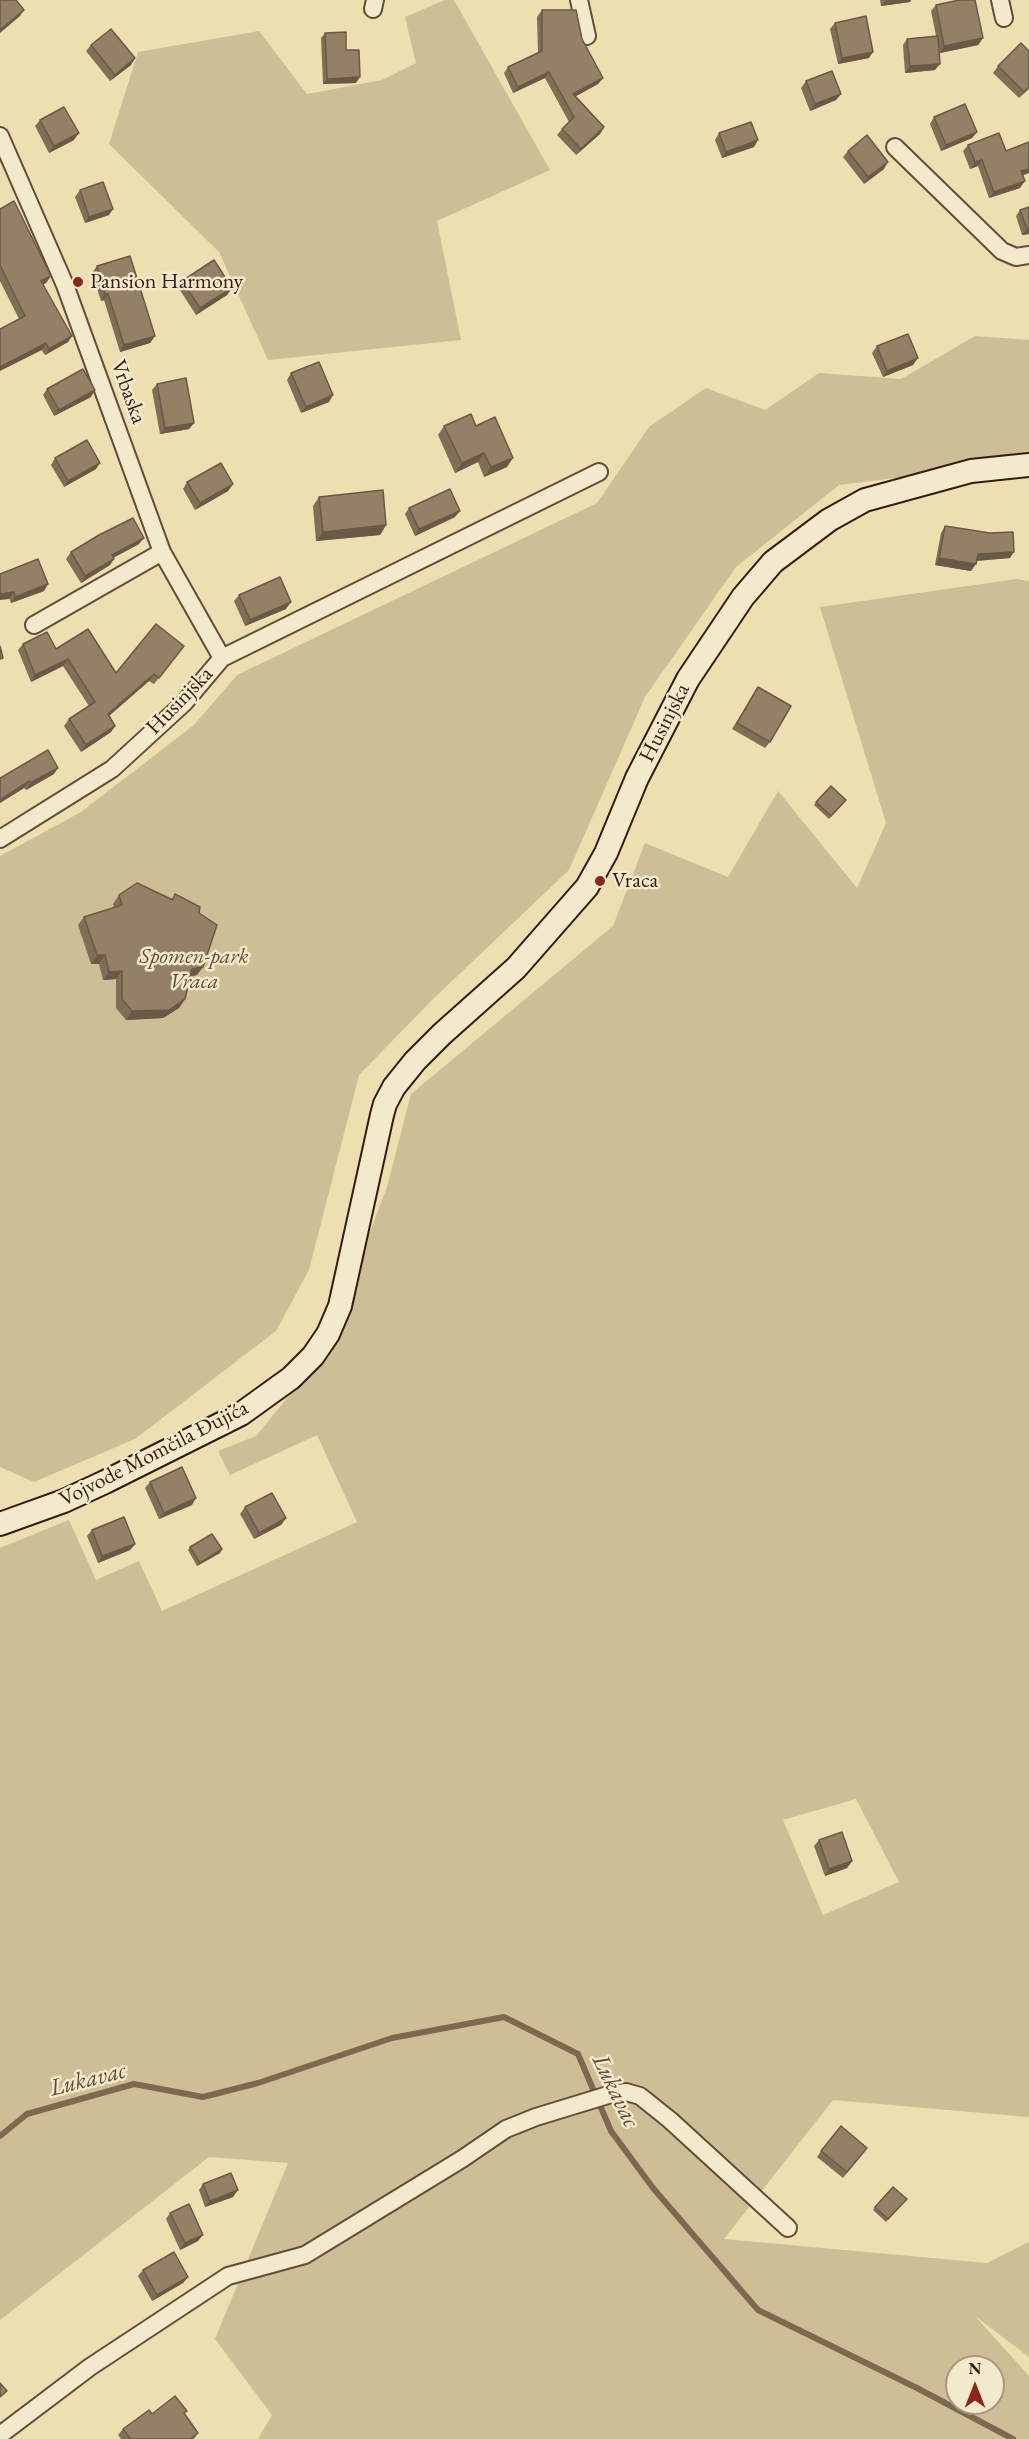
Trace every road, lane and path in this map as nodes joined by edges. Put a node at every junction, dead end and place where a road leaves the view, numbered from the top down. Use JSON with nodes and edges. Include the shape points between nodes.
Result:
{"nodes":[{"id":1,"x":579,"y":0,"type":"edge"},
{"id":2,"x":1000,"y":0,"type":"edge"},
{"id":3,"x":1004,"y":18,"type":"dead end"},
{"id":4,"x":587,"y":36,"type":"dead end"},
{"id":5,"x":0,"y":136,"type":"edge"},
{"id":6,"x":895,"y":147,"type":"dead end"},
{"id":7,"x":1029,"y":255,"type":"edge"},
{"id":8,"x":1029,"y":465,"type":"edge"},
{"id":9,"x":599,"y":472,"type":"dead end"},
{"id":10,"x":162,"y":552,"type":"junction"},
{"id":11,"x":34,"y":625,"type":"dead end"},
{"id":12,"x":222,"y":658,"type":"junction"},
{"id":13,"x":0,"y":840,"type":"edge"},
{"id":14,"x":388,"y":1099,"type":"joint"},
{"id":15,"x":0,"y":1524,"type":"edge"},
{"id":16,"x":788,"y":2228,"type":"dead end"},
{"id":17,"x":0,"y":2435,"type":"edge"}],
"edges":[{"from":1,"to":4,"type":"street"},
{"from":2,"to":3,"type":"street"},
{"from":5,"to":10,"type":"street","name":"Vrbaska","via":[[65,285]]},
{"from":6,"to":7,"type":"street","via":[[1002,251],[1016,257]]},
{"from":8,"to":14,"type":"main road","name":"Husinjska","via":[[971,471],[865,500],[829,520],[773,562],[742,597],[688,678],[587,887],[516,968],[415,1061]]},
{"from":9,"to":12,"type":"street","name":"Husinjska"},
{"from":10,"to":11,"type":"street"},
{"from":10,"to":12,"type":"street","name":"Vrbaska"},
{"from":12,"to":13,"type":"street","name":"Husinjska","via":[[184,703],[112,769]]},
{"from":14,"to":15,"type":"main road","name":"Vojvode Momčila Đujića","via":[[340,1306],[313,1356],[291,1378],[241,1414],[95,1487]]},
{"from":16,"to":17,"type":"street","via":[[640,2096],[626,2092],[608,2095],[506,2129],[305,2255],[228,2276],[99,2361]]}]}
